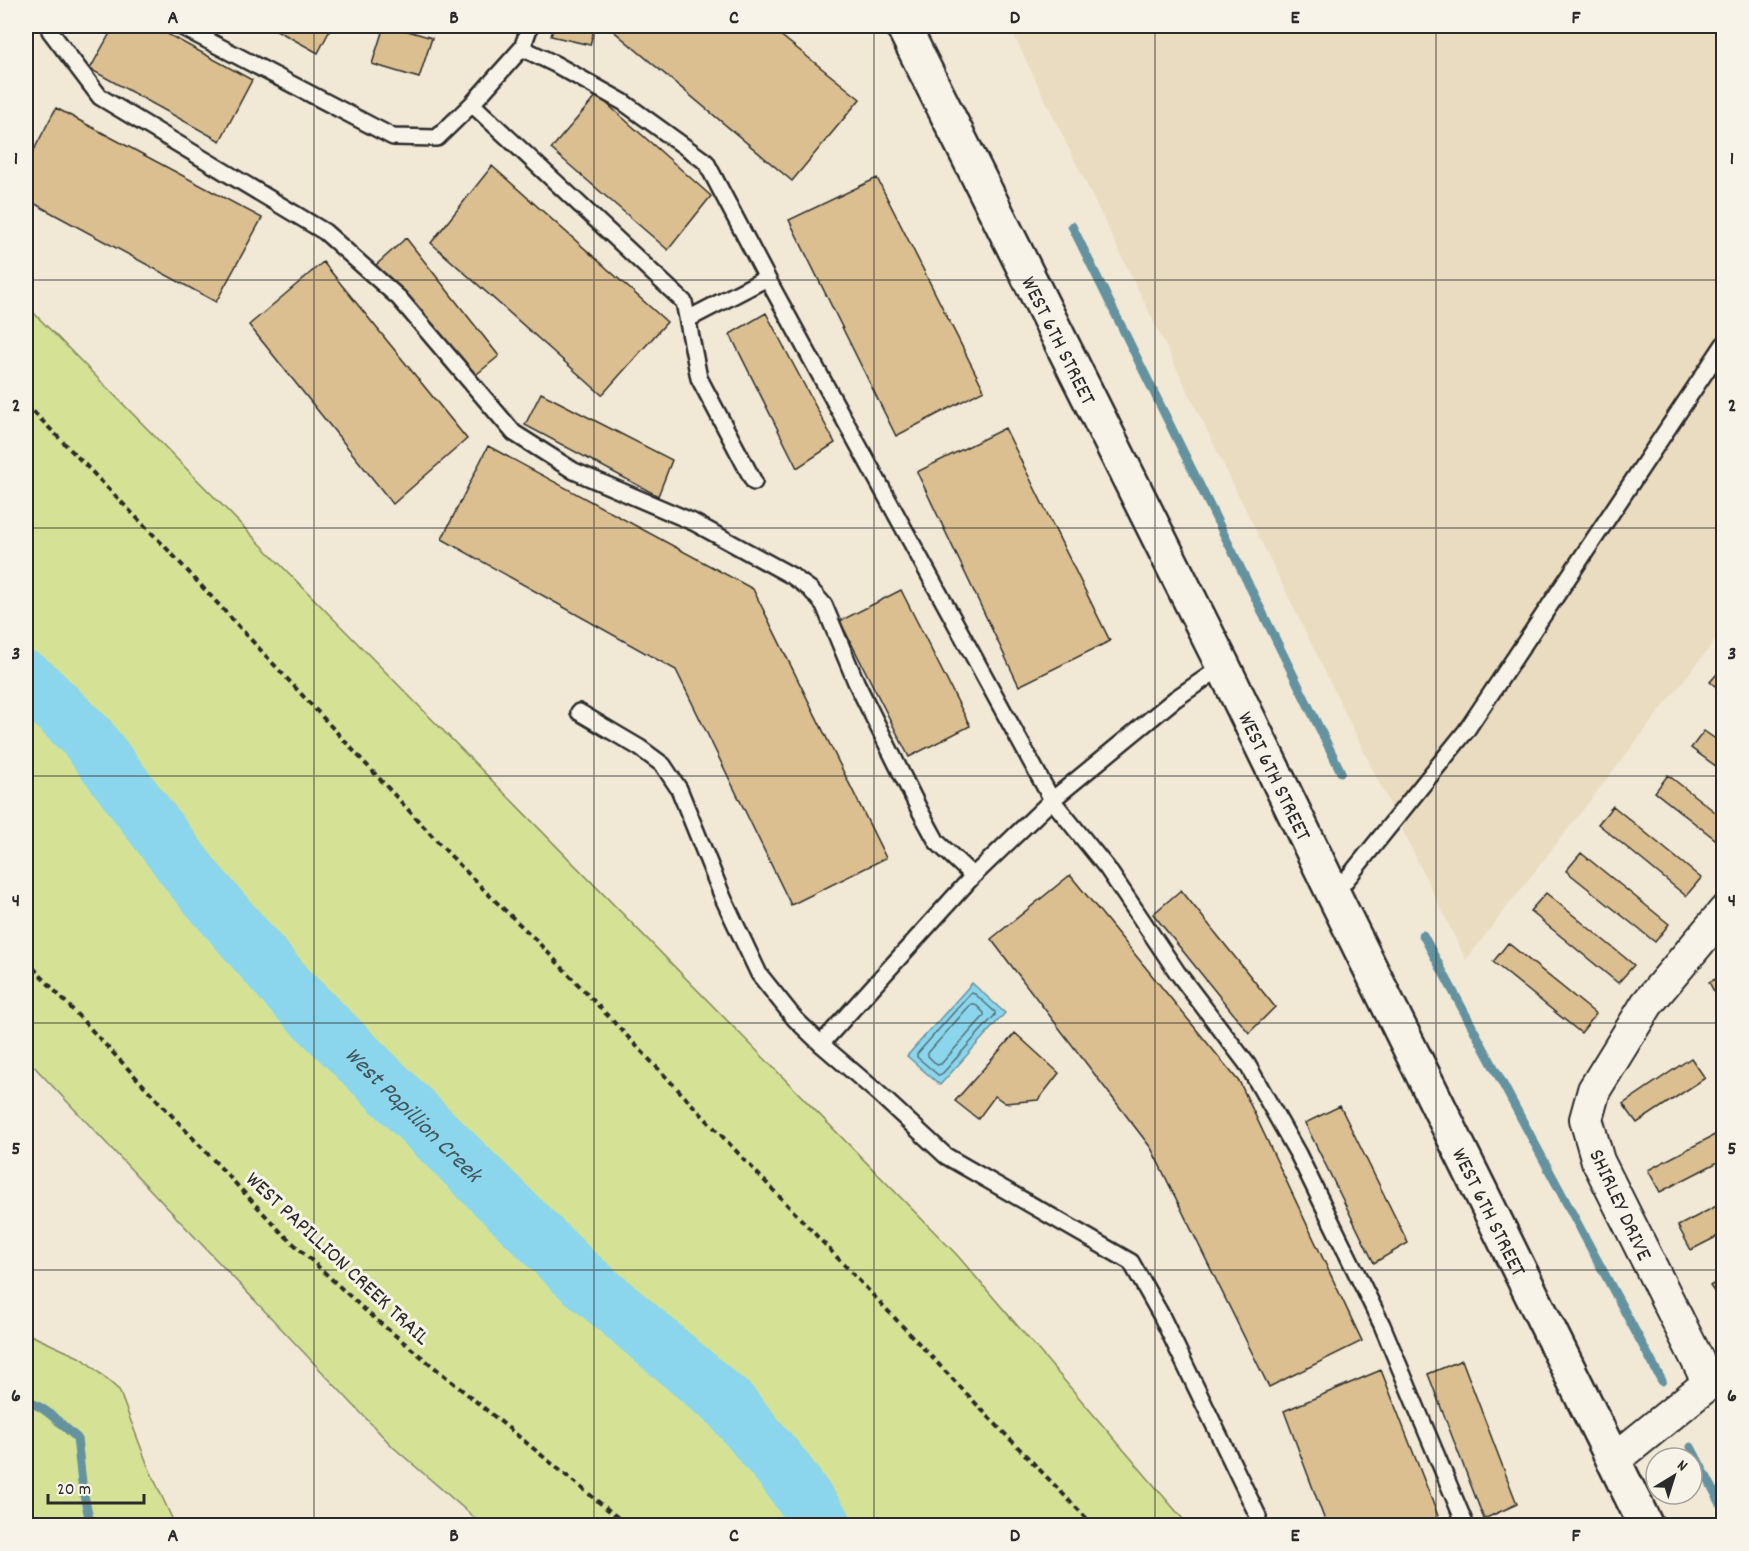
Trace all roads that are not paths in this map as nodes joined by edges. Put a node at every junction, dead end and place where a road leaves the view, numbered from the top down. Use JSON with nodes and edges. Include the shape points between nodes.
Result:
{"nodes":[{"id":1,"x":51,"y":26,"type":"edge"},
{"id":2,"x":180,"y":26,"type":"edge"},
{"id":3,"x":530,"y":26,"type":"edge"},
{"id":4,"x":912,"y":30,"type":"edge"},
{"id":5,"x":522,"y":48,"type":"junction"},
{"id":6,"x":472,"y":104,"type":"junction"},
{"id":7,"x":768,"y":278,"type":"junction"},
{"id":8,"x":688,"y":319,"type":"junction"},
{"id":9,"x":1724,"y":344,"type":"edge"},
{"id":10,"x":754,"y":482,"type":"dead end"},
{"id":11,"x":1223,"y":666,"type":"junction"},
{"id":12,"x":579,"y":712,"type":"dead end"},
{"id":13,"x":1052,"y":800,"type":"junction"},
{"id":14,"x":973,"y":876,"type":"junction"},
{"id":15,"x":1334,"y":895,"type":"junction"},
{"id":16,"x":1724,"y":912,"type":"edge"},
{"id":17,"x":821,"y":1044,"type":"junction"},
{"id":18,"x":1716,"y":1377,"type":"edge"},
{"id":19,"x":1613,"y":1461,"type":"junction"},
{"id":20,"x":1258,"y":1516,"type":"dead end"},
{"id":21,"x":1466,"y":1526,"type":"edge"},
{"id":22,"x":1646,"y":1526,"type":"edge"}],
"edges":[{"from":1,"to":14,"type":"lane","via":[[50,32],[100,97],[325,232],[399,298],[514,433],[574,471],[693,522],[792,576],[810,590],[824,605],[856,682],[937,842]]},
{"from":2,"to":6,"type":"lane","via":[[393,137],[437,138]]},
{"from":3,"to":5,"type":"lane"},
{"from":4,"to":11,"type":"main road","name":"WEST 6TH STREET"},
{"from":5,"to":6,"type":"lane"},
{"from":5,"to":7,"type":"lane","via":[[623,102],[706,162]]},
{"from":6,"to":8,"type":"lane","via":[[684,302]]},
{"from":7,"to":8,"type":"lane"},
{"from":7,"to":13,"type":"lane"},
{"from":8,"to":10,"type":"lane","via":[[699,378]]},
{"from":9,"to":15,"type":"lane","via":[[1466,731]]},
{"from":11,"to":13,"type":"lane","via":[[1175,699]]},
{"from":11,"to":15,"type":"main road","name":"WEST 6TH STREET"},
{"from":12,"to":17,"type":"lane","via":[[663,765],[679,789],[759,974]]},
{"from":13,"to":14,"type":"lane"},
{"from":13,"to":21,"type":"lane","via":[[1107,868],[1177,972],[1246,1064],[1298,1154],[1382,1325]]},
{"from":14,"to":17,"type":"lane"},
{"from":15,"to":19,"type":"main road","name":"WEST 6TH STREET"},
{"from":16,"to":18,"type":"street","name":"SHIRLEY DRIVE","via":[[1647,1004],[1594,1090],[1586,1119],[1598,1161]]},
{"from":17,"to":20,"type":"lane","via":[[946,1156],[1131,1262]]},
{"from":18,"to":19,"type":"street"},
{"from":19,"to":22,"type":"main road","name":"WEST 6TH STREET"}]}
